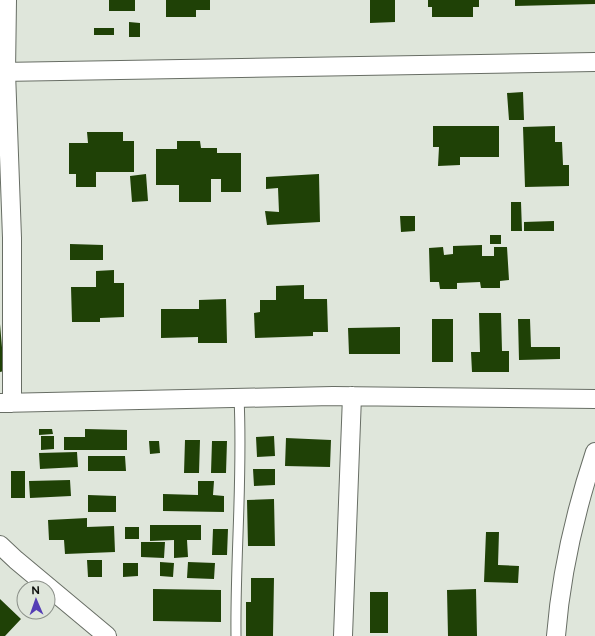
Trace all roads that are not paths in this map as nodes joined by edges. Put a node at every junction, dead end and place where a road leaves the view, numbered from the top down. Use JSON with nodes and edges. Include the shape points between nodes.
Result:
{"nodes":[{"id":1,"x":7,"y":0,"type":"edge"},
{"id":2,"x":595,"y":62,"type":"edge"},
{"id":3,"x":3,"y":72,"type":"edge"},
{"id":4,"x":352,"y":396,"type":"junction"},
{"id":5,"x":239,"y":398,"type":"junction"},
{"id":6,"x":595,"y":399,"type":"edge"},
{"id":7,"x":6,"y":403,"type":"edge"},
{"id":8,"x":595,"y":452,"type":"edge"},
{"id":9,"x":0,"y":545,"type":"edge"},
{"id":10,"x":107,"y":636,"type":"edge"},
{"id":11,"x":236,"y":636,"type":"edge"},
{"id":12,"x":343,"y":636,"type":"edge"},
{"id":13,"x":556,"y":636,"type":"edge"}],
"edges":[{"from":1,"to":3,"type":"street"},
{"from":2,"to":3,"type":"street"},
{"from":3,"to":7,"type":"street","via":[[12,238]]},
{"from":4,"to":5,"type":"street"},
{"from":4,"to":6,"type":"street"},
{"from":4,"to":12,"type":"street"},
{"from":5,"to":7,"type":"street"},
{"from":5,"to":11,"type":"lane","via":[[241,429],[235,577]]},
{"from":8,"to":13,"type":"street","via":[[581,495],[559,596]]},
{"from":9,"to":10,"type":"street"}]}
